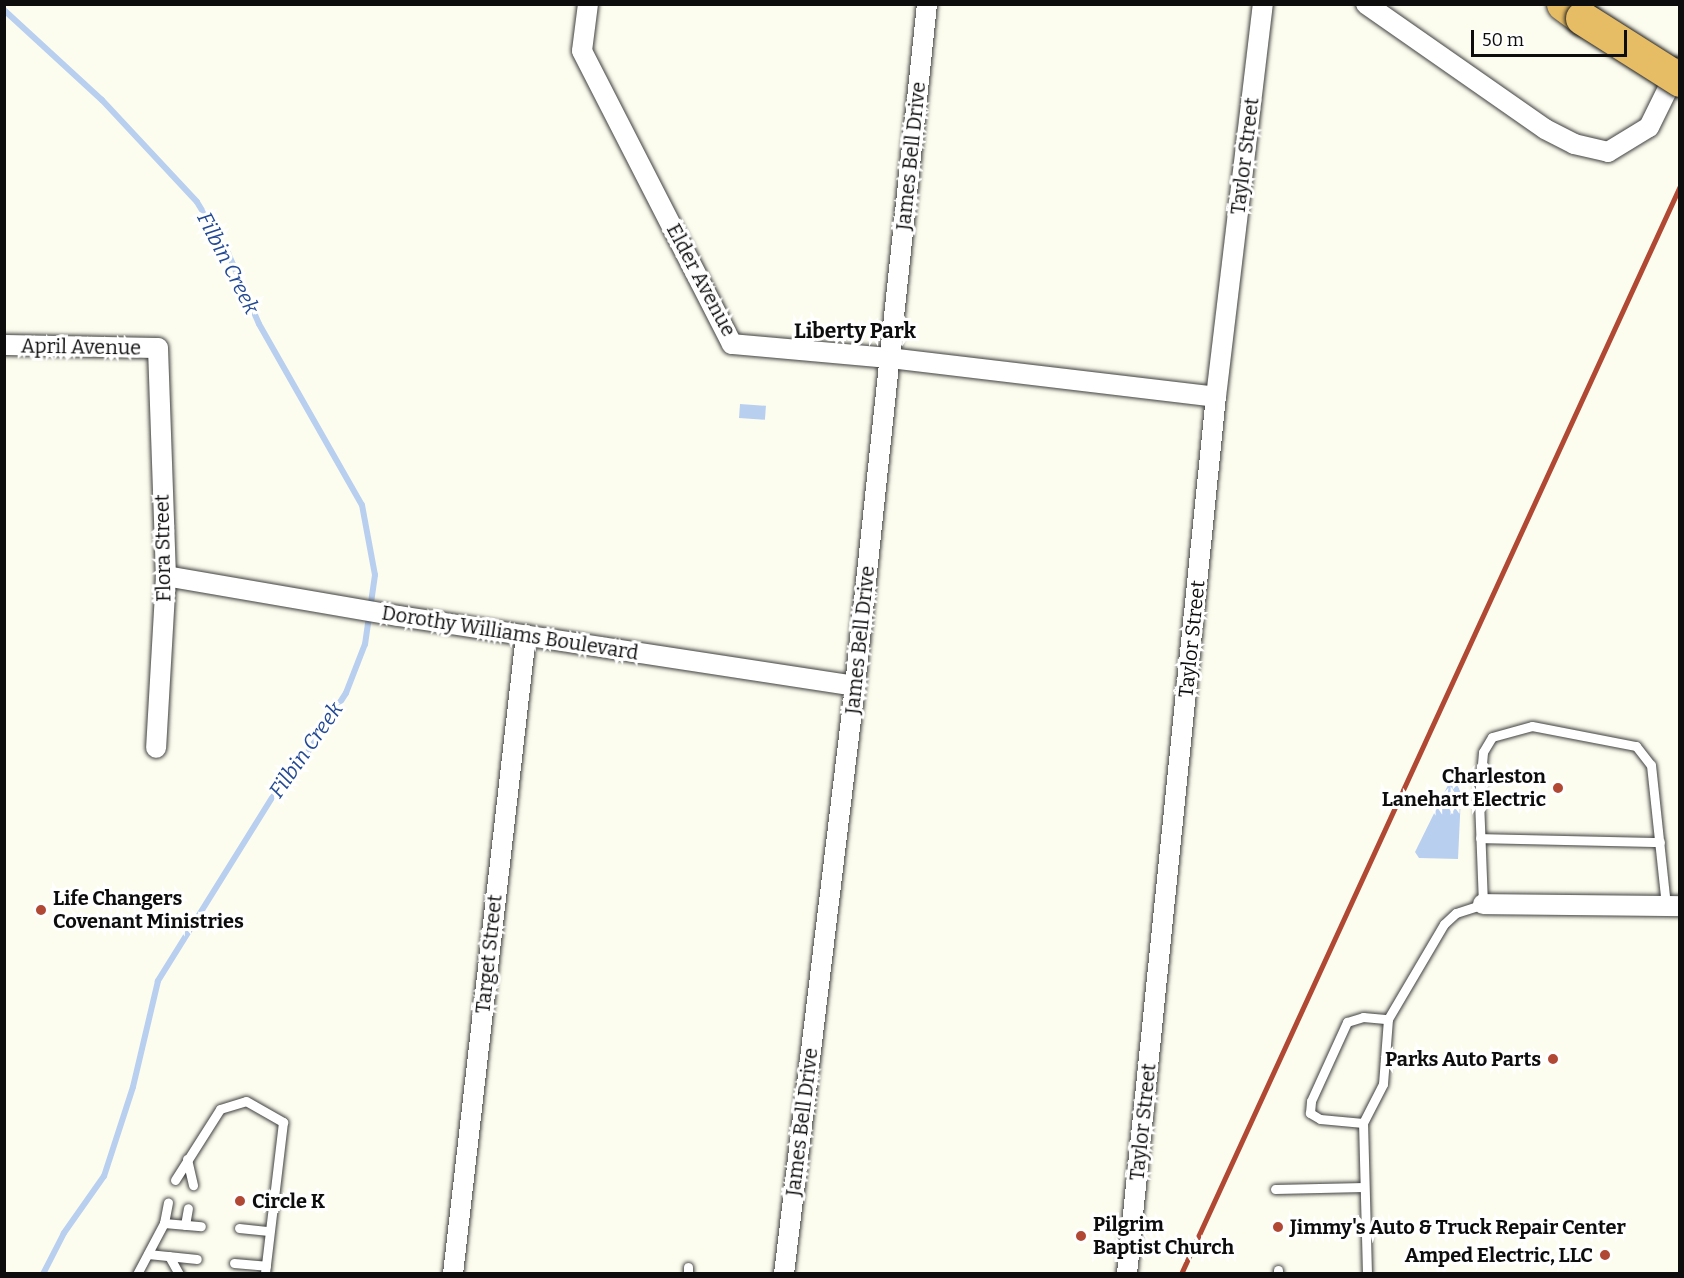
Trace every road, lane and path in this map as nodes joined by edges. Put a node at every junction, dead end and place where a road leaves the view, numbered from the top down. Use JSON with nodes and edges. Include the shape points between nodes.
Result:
{"nodes":[{"id":1,"x":588,"y":4,"type":"edge"},
{"id":2,"x":927,"y":4,"type":"edge"},
{"id":3,"x":1263,"y":4,"type":"edge"},
{"id":4,"x":1366,"y":4,"type":"edge"},
{"id":5,"x":1573,"y":11,"type":"edge"},
{"id":6,"x":1680,"y":64,"type":"edge"},
{"id":7,"x":1680,"y":80,"type":"edge"},
{"id":8,"x":4,"y":345,"type":"edge"},
{"id":9,"x":158,"y":348,"type":"joint"},
{"id":10,"x":890,"y":358,"type":"junction"},
{"id":11,"x":1216,"y":397,"type":"junction"},
{"id":12,"x":166,"y":576,"type":"junction"},
{"id":13,"x":526,"y":635,"type":"junction"},
{"id":14,"x":855,"y":686,"type":"junction"},
{"id":15,"x":156,"y":748,"type":"dead end"},
{"id":16,"x":1480,"y":838,"type":"junction"},
{"id":17,"x":1660,"y":842,"type":"junction"},
{"id":18,"x":1483,"y":904,"type":"junction"},
{"id":19,"x":1673,"y":906,"type":"edge"},
{"id":20,"x":1388,"y":1019,"type":"junction"},
{"id":21,"x":1363,"y":1123,"type":"junction"},
{"id":22,"x":187,"y":1159,"type":"junction"},
{"id":23,"x":175,"y":1180,"type":"dead end"},
{"id":24,"x":193,"y":1185,"type":"dead end"},
{"id":25,"x":1364,"y":1187,"type":"junction"},
{"id":26,"x":1275,"y":1189,"type":"dead end"},
{"id":27,"x":168,"y":1202,"type":"dead end"},
{"id":28,"x":188,"y":1208,"type":"dead end"},
{"id":29,"x":164,"y":1223,"type":"junction"},
{"id":30,"x":185,"y":1225,"type":"junction"},
{"id":31,"x":201,"y":1226,"type":"dead end"},
{"id":32,"x":239,"y":1228,"type":"dead end"},
{"id":33,"x":269,"y":1230,"type":"junction"},
{"id":34,"x":148,"y":1254,"type":"junction"},
{"id":35,"x":169,"y":1256,"type":"junction"},
{"id":36,"x":197,"y":1259,"type":"dead end"},
{"id":37,"x":234,"y":1263,"type":"dead end"},
{"id":38,"x":265,"y":1270,"type":"edge"},
{"id":39,"x":137,"y":1274,"type":"edge"},
{"id":40,"x":179,"y":1274,"type":"edge"},
{"id":41,"x":453,"y":1274,"type":"edge"},
{"id":42,"x":784,"y":1274,"type":"edge"},
{"id":43,"x":1127,"y":1274,"type":"edge"},
{"id":44,"x":1367,"y":1274,"type":"edge"}],
"edges":[{"from":1,"to":10,"type":"street","name":"Elder Avenue","via":[[582,51],[732,344]]},
{"from":2,"to":10,"type":"street","name":"James Bell Drive"},
{"from":3,"to":11,"type":"street","name":"Taylor Street"},
{"from":4,"to":6,"type":"street","via":[[1545,129],[1574,144],[1608,152],[1648,126]]},
{"from":5,"to":7,"type":"highway","bridge":true},
{"from":8,"to":9,"type":"street","name":"April Avenue"},
{"from":9,"to":12,"type":"street","name":"Flora Street"},
{"from":10,"to":11,"type":"street","name":"Elder Avenue"},
{"from":10,"to":14,"type":"street","name":"James Bell Drive"},
{"from":11,"to":43,"type":"street","name":"Taylor Street"},
{"from":12,"to":13,"type":"street","name":"Dorothy Williams Boulevard"},
{"from":12,"to":15,"type":"street","name":"Flora Street"},
{"from":13,"to":14,"type":"street","name":"Dorothy Williams Boulevard"},
{"from":13,"to":41,"type":"street","name":"Target Street"},
{"from":14,"to":42,"type":"street","name":"James Bell Drive"},
{"from":16,"to":17,"type":"lane"},
{"from":16,"to":17,"type":"lane","via":[[1483,752],[1492,737],[1532,726],[1636,746],[1651,765]]},
{"from":16,"to":18,"type":"lane"},
{"from":17,"to":19,"type":"lane"},
{"from":18,"to":19,"type":"street"},
{"from":18,"to":20,"type":"lane","via":[[1456,913],[1444,924]]},
{"from":20,"to":21,"type":"lane","via":[[1383,1084]]},
{"from":20,"to":21,"type":"lane","via":[[1363,1017],[1347,1022],[1311,1101],[1310,1113],[1320,1119]]},
{"from":21,"to":25,"type":"lane"},
{"from":22,"to":23,"type":"lane"},
{"from":22,"to":24,"type":"lane"},
{"from":22,"to":33,"type":"lane","via":[[220,1109],[246,1101],[283,1122]]},
{"from":25,"to":26,"type":"lane"},
{"from":25,"to":44,"type":"lane"},
{"from":27,"to":29,"type":"lane"},
{"from":28,"to":30,"type":"lane"},
{"from":29,"to":30,"type":"lane"},
{"from":29,"to":34,"type":"lane"},
{"from":30,"to":31,"type":"lane"},
{"from":32,"to":33,"type":"lane"},
{"from":33,"to":38,"type":"lane"},
{"from":34,"to":35,"type":"lane"},
{"from":34,"to":39,"type":"lane"},
{"from":35,"to":36,"type":"lane"},
{"from":35,"to":40,"type":"lane"},
{"from":37,"to":38,"type":"lane"}]}
